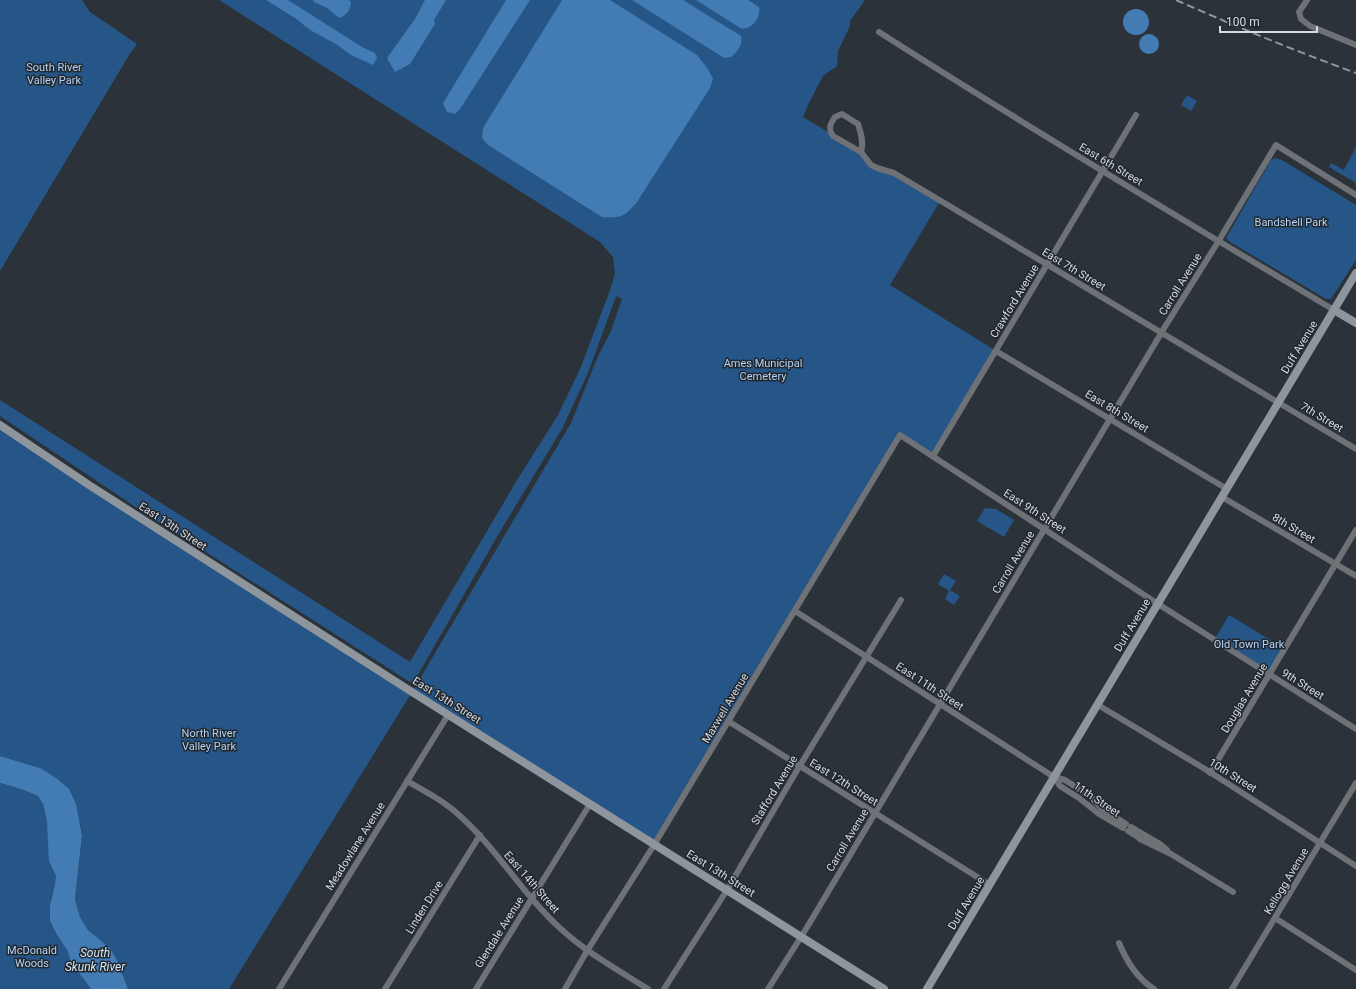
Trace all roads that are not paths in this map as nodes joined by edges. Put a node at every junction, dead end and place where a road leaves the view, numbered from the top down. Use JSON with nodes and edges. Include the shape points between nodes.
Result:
{"nodes":[{"id":1,"x":1307,"y":0,"type":"edge"},
{"id":2,"x":879,"y":32,"type":"dead end"},
{"id":3,"x":1356,"y":45,"type":"edge"},
{"id":4,"x":1136,"y":116,"type":"dead end"},
{"id":5,"x":861,"y":152,"type":"junction"},
{"id":6,"x":1103,"y":171,"type":"junction"},
{"id":7,"x":1356,"y":195,"type":"edge"},
{"id":8,"x":1218,"y":242,"type":"junction"},
{"id":9,"x":1047,"y":265,"type":"junction"},
{"id":10,"x":1356,"y":273,"type":"edge"},
{"id":11,"x":1334,"y":310,"type":"junction"},
{"id":12,"x":1356,"y":323,"type":"edge"},
{"id":13,"x":1161,"y":333,"type":"junction"},
{"id":14,"x":996,"y":351,"type":"junction"},
{"id":15,"x":1278,"y":403,"type":"junction"},
{"id":16,"x":1110,"y":418,"type":"junction"},
{"id":17,"x":0,"y":425,"type":"edge"},
{"id":18,"x":900,"y":436,"type":"joint"},
{"id":19,"x":1356,"y":449,"type":"edge"},
{"id":20,"x":933,"y":456,"type":"junction"},
{"id":21,"x":1227,"y":489,"type":"junction"},
{"id":22,"x":1222,"y":497,"type":"junction"},
{"id":23,"x":1044,"y":528,"type":"junction"},
{"id":24,"x":1356,"y":530,"type":"edge"},
{"id":25,"x":1336,"y":564,"type":"junction"},
{"id":26,"x":1356,"y":576,"type":"edge"},
{"id":27,"x":901,"y":600,"type":"dead end"},
{"id":28,"x":1158,"y":604,"type":"junction"},
{"id":29,"x":795,"y":612,"type":"junction"},
{"id":30,"x":866,"y":657,"type":"junction"},
{"id":31,"x":1269,"y":675,"type":"junction"},
{"id":32,"x":939,"y":704,"type":"junction"},
{"id":33,"x":1098,"y":705,"type":"junction"},
{"id":34,"x":448,"y":714,"type":"junction"},
{"id":35,"x":728,"y":721,"type":"junction"},
{"id":36,"x":1356,"y":729,"type":"edge"},
{"id":37,"x":800,"y":766,"type":"junction"},
{"id":38,"x":1210,"y":773,"type":"junction"},
{"id":39,"x":1054,"y":777,"type":"junction"},
{"id":40,"x":407,"y":781,"type":"junction"},
{"id":41,"x":1356,"y":783,"type":"edge"},
{"id":42,"x":590,"y":804,"type":"junction"},
{"id":43,"x":874,"y":813,"type":"junction"},
{"id":44,"x":1127,"y":828,"type":"junction"},
{"id":45,"x":480,"y":835,"type":"junction"},
{"id":46,"x":1320,"y":843,"type":"junction"},
{"id":47,"x":654,"y":845,"type":"junction"},
{"id":48,"x":1171,"y":854,"type":"junction"},
{"id":49,"x":1356,"y":866,"type":"edge"},
{"id":50,"x":990,"y":885,"type":"junction"},
{"id":51,"x":727,"y":890,"type":"junction"},
{"id":52,"x":1233,"y":892,"type":"dead end"},
{"id":53,"x":531,"y":899,"type":"junction"},
{"id":54,"x":1275,"y":918,"type":"junction"},
{"id":55,"x":801,"y":936,"type":"junction"},
{"id":56,"x":1119,"y":943,"type":"dead end"},
{"id":57,"x":587,"y":951,"type":"junction"},
{"id":58,"x":1356,"y":970,"type":"edge"},
{"id":59,"x":278,"y":989,"type":"edge"},
{"id":60,"x":385,"y":989,"type":"edge"},
{"id":61,"x":476,"y":989,"type":"edge"},
{"id":62,"x":565,"y":989,"type":"edge"},
{"id":63,"x":648,"y":989,"type":"edge"},
{"id":64,"x":664,"y":989,"type":"edge"},
{"id":65,"x":768,"y":989,"type":"edge"},
{"id":66,"x":884,"y":989,"type":"edge"},
{"id":67,"x":927,"y":989,"type":"edge"},
{"id":68,"x":1154,"y":989,"type":"edge"},
{"id":69,"x":1232,"y":989,"type":"edge"}],
"edges":[{"from":1,"to":3,"type":"street","via":[[1299,12],[1301,19]]},
{"from":2,"to":6,"type":"street","name":"East 6th Street"},
{"from":4,"to":6,"type":"street","name":"Crawford Avenue"},
{"from":5,"to":5,"type":"street","name":"East 7th Street","via":[[830,132],[829,127],[835,117],[842,114],[858,124]]},
{"from":5,"to":9,"type":"street","name":"East 7th Street","via":[[871,165],[894,173]]},
{"from":6,"to":8,"type":"street","name":"East 6th Street"},
{"from":6,"to":9,"type":"street","name":"Crawford Avenue"},
{"from":7,"to":8,"type":"street","name":"Carroll Avenue","via":[[1276,145]]},
{"from":8,"to":11,"type":"street","name":"East 6th Street"},
{"from":8,"to":13,"type":"street","name":"Carroll Avenue"},
{"from":9,"to":13,"type":"street","name":"East 7th Street"},
{"from":9,"to":14,"type":"street","name":"Crawford Avenue"},
{"from":10,"to":11,"type":"main road","name":"Duff Avenue"},
{"from":11,"to":12,"type":"main road"},
{"from":11,"to":15,"type":"main road","name":"Duff Avenue"},
{"from":13,"to":15,"type":"street","name":"East 7th Street"},
{"from":13,"to":16,"type":"street","name":"Carroll Avenue"},
{"from":14,"to":16,"type":"street","name":"East 8th Street"},
{"from":14,"to":20,"type":"street","name":"Crawford Avenue"},
{"from":15,"to":19,"type":"street","name":"7th Street"},
{"from":15,"to":21,"type":"main road","name":"Duff Avenue"},
{"from":16,"to":21,"type":"street","name":"East 8th Street"},
{"from":16,"to":23,"type":"street","name":"Carroll Avenue"},
{"from":17,"to":34,"type":"main road","name":"East 13th Street","via":[[89,485]]},
{"from":18,"to":20,"type":"street","name":"East 9th Street"},
{"from":18,"to":29,"type":"street","name":"Maxwell Avenue"},
{"from":20,"to":23,"type":"street","name":"East 9th Street"},
{"from":21,"to":22,"type":"main road","name":"Duff Avenue"},
{"from":22,"to":25,"type":"street","name":"8th Street"},
{"from":22,"to":28,"type":"main road","name":"Duff Avenue"},
{"from":23,"to":28,"type":"street","name":"East 9th Street"},
{"from":23,"to":32,"type":"street","name":"Carroll Avenue"},
{"from":24,"to":25,"type":"street","name":"Douglas Avenue"},
{"from":25,"to":26,"type":"street","name":"8th Street"},
{"from":25,"to":31,"type":"street","name":"Douglas Avenue"},
{"from":27,"to":30,"type":"street","name":"Stafford Avenue"},
{"from":28,"to":31,"type":"street","name":"9th Street"},
{"from":28,"to":33,"type":"main road","name":"Duff Avenue"},
{"from":29,"to":30,"type":"street","name":"East 11th Street"},
{"from":29,"to":35,"type":"street","name":"Maxwell Avenue"},
{"from":30,"to":32,"type":"street","name":"East 11th Street"},
{"from":30,"to":37,"type":"street","name":"Stafford Avenue"},
{"from":31,"to":36,"type":"street","name":"9th Street"},
{"from":31,"to":38,"type":"street","name":"Douglas Avenue"},
{"from":32,"to":39,"type":"street","name":"East 11th Street"},
{"from":32,"to":43,"type":"street","name":"Carroll Avenue"},
{"from":33,"to":38,"type":"street","name":"10th Street"},
{"from":33,"to":39,"type":"main road","name":"Duff Avenue"},
{"from":34,"to":40,"type":"street","name":"Meadowlane Avenue"},
{"from":34,"to":42,"type":"main road","name":"East 13th Street"},
{"from":35,"to":37,"type":"street","name":"East 12th Street"},
{"from":35,"to":47,"type":"street","name":"Maxwell Avenue"},
{"from":37,"to":43,"type":"street","name":"East 12th Street"},
{"from":37,"to":51,"type":"street","name":"Stafford Avenue"},
{"from":38,"to":46,"type":"street","name":"10th Street"},
{"from":39,"to":44,"type":"street","name":"11th Street","via":[[1060,786],[1099,814]]},
{"from":39,"to":50,"type":"main road","name":"Duff Avenue"},
{"from":40,"to":45,"type":"street","name":"East 14th Street","via":[[459,815]]},
{"from":40,"to":59,"type":"street","name":"Meadowlane Avenue"},
{"from":41,"to":46,"type":"street","name":"Kellogg Avenue"},
{"from":42,"to":47,"type":"main road","name":"East 13th Street"},
{"from":42,"to":53,"type":"street","name":"Glendale Avenue"},
{"from":43,"to":50,"type":"street","name":"East 12th Street"},
{"from":43,"to":55,"type":"street","name":"Carroll Avenue"},
{"from":44,"to":48,"type":"street","name":"11th Street","via":[[1139,838]]},
{"from":44,"to":48,"type":"street","name":"11th Street","via":[[1160,844]]},
{"from":45,"to":53,"type":"street","name":"East 14th Street"},
{"from":45,"to":60,"type":"street","name":"Linden Drive"},
{"from":46,"to":49,"type":"street","name":"10th Street"},
{"from":46,"to":54,"type":"street","name":"Kellogg Avenue"},
{"from":47,"to":51,"type":"main road","name":"East 13th Street"},
{"from":47,"to":57,"type":"street","name":"Maxwell Avenue"},
{"from":48,"to":52,"type":"street","name":"11th Street"},
{"from":50,"to":67,"type":"main road","name":"Duff Avenue"},
{"from":51,"to":55,"type":"main road","name":"East 13th Street"},
{"from":51,"to":64,"type":"street","name":"Stafford Avenue"},
{"from":53,"to":57,"type":"street","name":"East 14th Street","via":[[560,929]]},
{"from":53,"to":61,"type":"street","name":"Glendale Avenue"},
{"from":54,"to":58,"type":"street"},
{"from":54,"to":69,"type":"street","name":"Kellogg Avenue"},
{"from":55,"to":65,"type":"street","name":"Carroll Avenue"},
{"from":55,"to":66,"type":"main road","name":"East 13th Street"},
{"from":56,"to":68,"type":"street","via":[[1133,968]]},
{"from":57,"to":62,"type":"street","name":"Maxwell Avenue"},
{"from":57,"to":63,"type":"street","name":"East 14th Street"}]}
